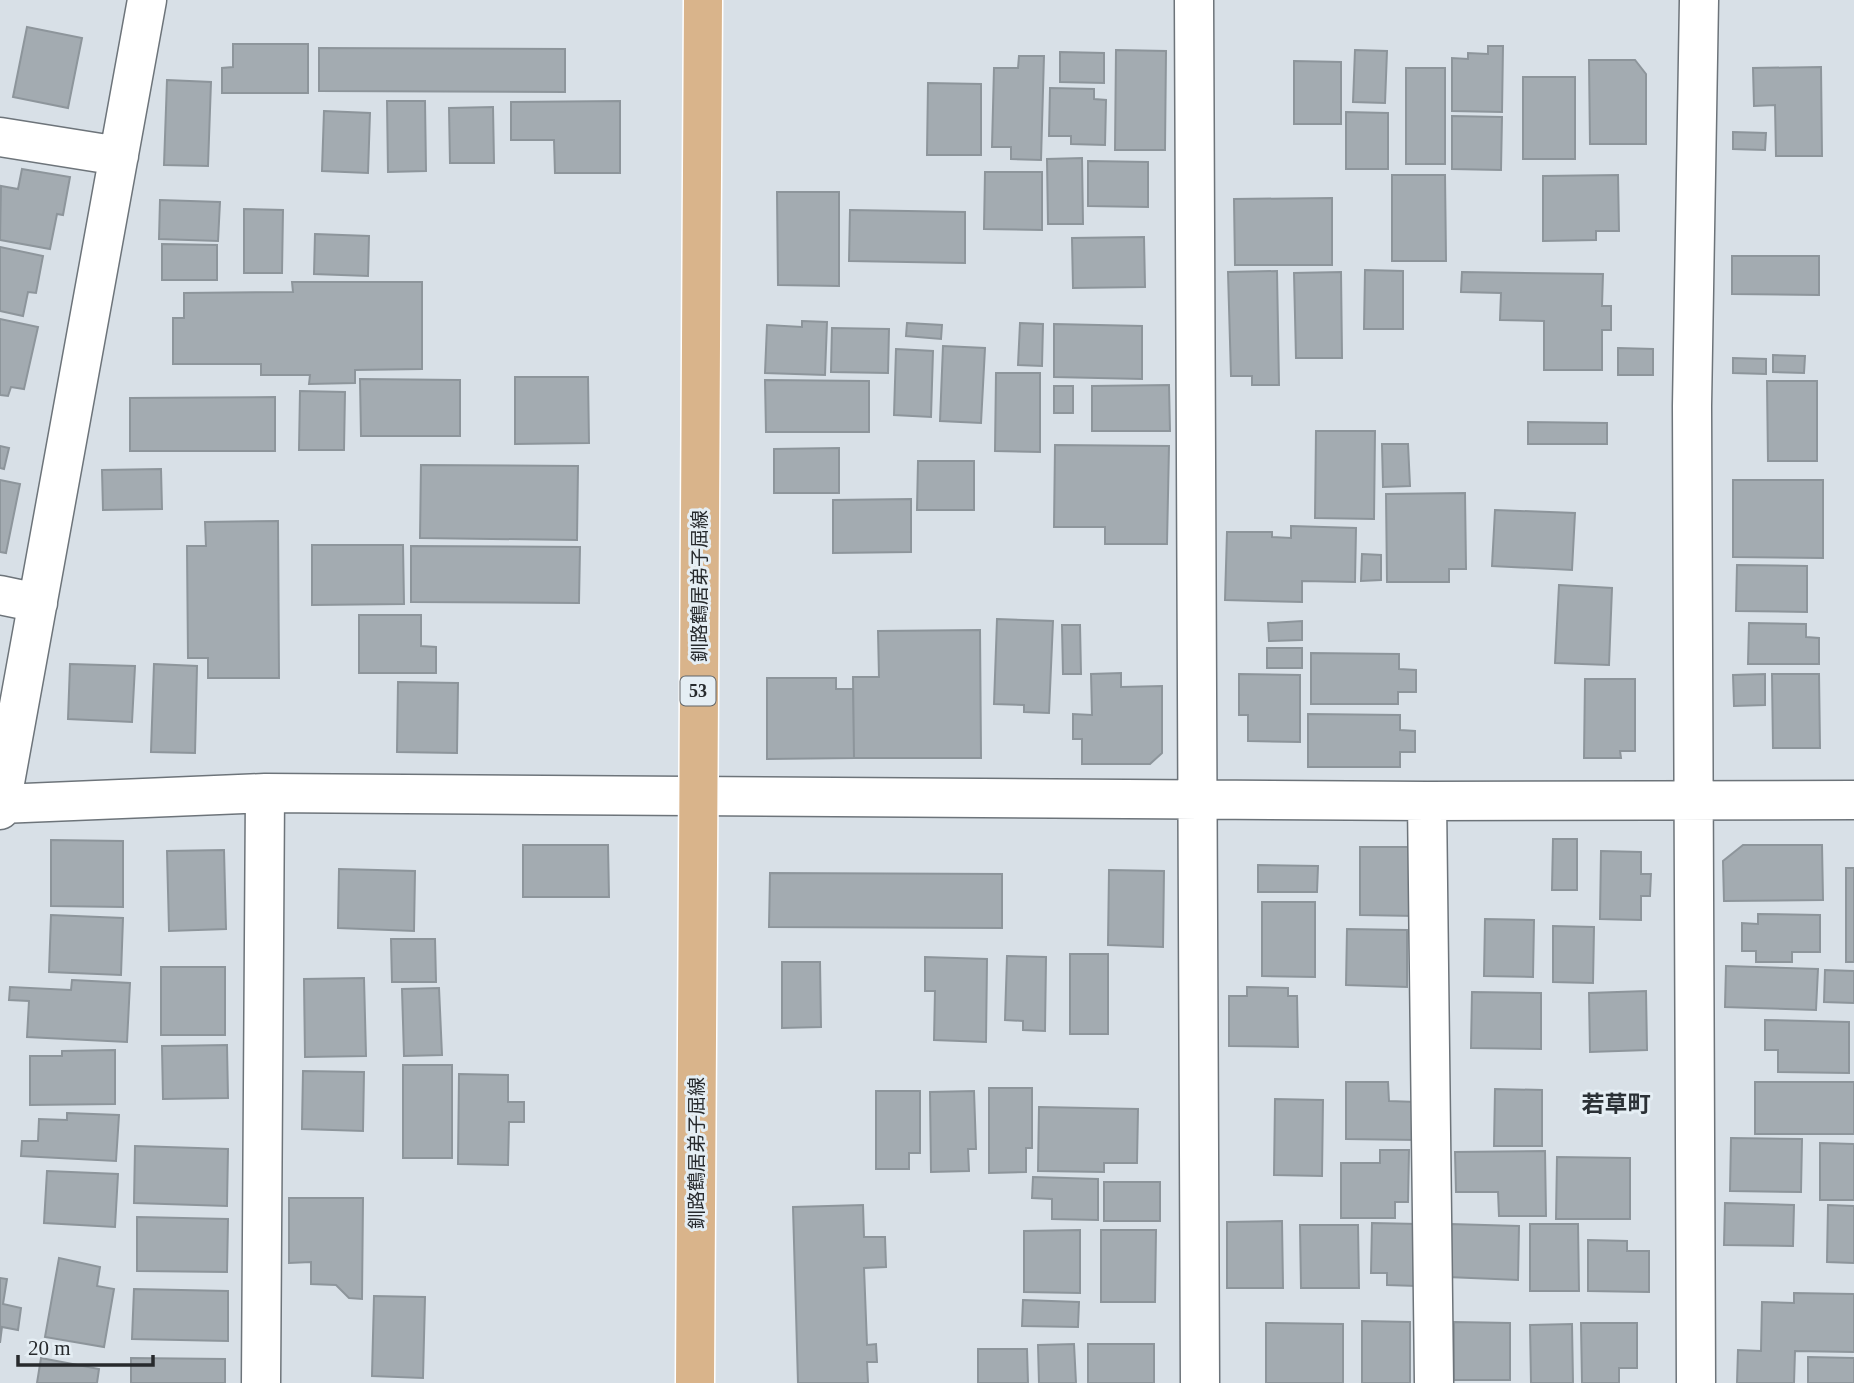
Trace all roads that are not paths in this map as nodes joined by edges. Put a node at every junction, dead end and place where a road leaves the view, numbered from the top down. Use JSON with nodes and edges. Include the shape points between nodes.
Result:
{"nodes":[{"id":1,"x":147,"y":0,"type":"edge"},
{"id":2,"x":703,"y":0,"type":"edge"},
{"id":3,"x":1194,"y":0,"type":"edge"},
{"id":4,"x":1699,"y":0,"type":"edge"},
{"id":5,"x":0,"y":136,"type":"edge"},
{"id":6,"x":119,"y":156,"type":"junction"},
{"id":7,"x":0,"y":596,"type":"edge"},
{"id":8,"x":38,"y":603,"type":"junction"},
{"id":9,"x":265,"y":793,"type":"junction"},
{"id":10,"x":697,"y":798,"type":"junction"},
{"id":11,"x":1693,"y":799,"type":"junction"},
{"id":12,"x":1196,"y":800,"type":"junction"},
{"id":13,"x":1854,"y":800,"type":"edge"},
{"id":14,"x":1427,"y":801,"type":"junction"},
{"id":15,"x":0,"y":806,"type":"edge"},
{"id":16,"x":261,"y":1383,"type":"edge"},
{"id":17,"x":695,"y":1383,"type":"edge"},
{"id":18,"x":1200,"y":1383,"type":"edge"},
{"id":19,"x":1434,"y":1383,"type":"edge"},
{"id":20,"x":1696,"y":1383,"type":"edge"}],
"edges":[{"from":1,"to":6,"type":"street"},
{"from":2,"to":10,"type":"main road","name":"釧路鶴居弟子屈線","number":"53"},
{"from":3,"to":12,"type":"street"},
{"from":4,"to":11,"type":"street","via":[[1692,406]]},
{"from":5,"to":6,"type":"street"},
{"from":6,"to":8,"type":"street"},
{"from":7,"to":8,"type":"street"},
{"from":8,"to":15,"type":"street"},
{"from":9,"to":10,"type":"street"},
{"from":9,"to":15,"type":"street"},
{"from":9,"to":16,"type":"street"},
{"from":10,"to":12,"type":"street"},
{"from":10,"to":17,"type":"main road","name":"釧路鶴居弟子屈線","number":"53"},
{"from":11,"to":13,"type":"street"},
{"from":11,"to":14,"type":"street"},
{"from":11,"to":20,"type":"street"},
{"from":12,"to":14,"type":"street"},
{"from":12,"to":18,"type":"street"},
{"from":14,"to":19,"type":"street"}]}
